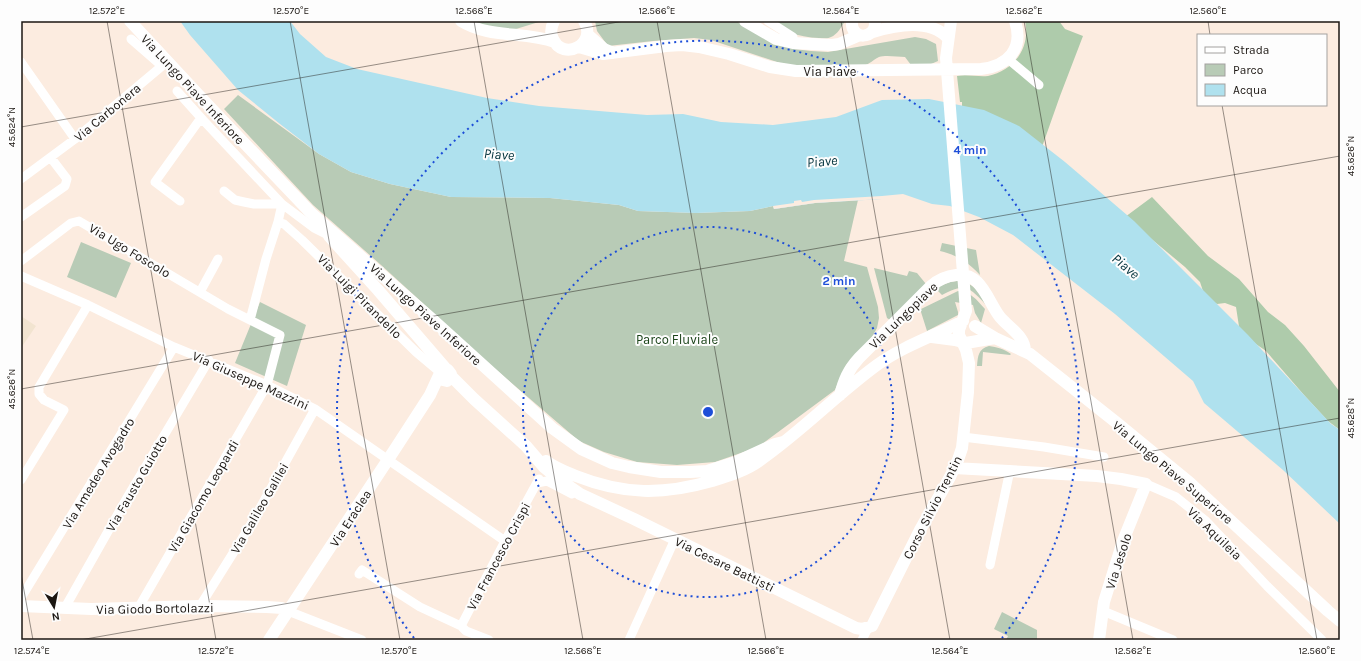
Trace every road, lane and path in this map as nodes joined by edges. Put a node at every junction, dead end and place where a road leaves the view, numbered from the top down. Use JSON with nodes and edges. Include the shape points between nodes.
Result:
{"nodes":[{"id":1,"x":130,"y":21,"type":"edge"},
{"id":2,"x":461,"y":21,"type":"edge"},
{"id":3,"x":744,"y":21,"type":"edge"},
{"id":4,"x":768,"y":21,"type":"edge"},
{"id":5,"x":893,"y":21,"type":"edge"},
{"id":6,"x":904,"y":21,"type":"edge"},
{"id":7,"x":950,"y":21,"type":"edge"},
{"id":8,"x":1015,"y":21,"type":"edge"},
{"id":9,"x":852,"y":22,"type":"edge"},
{"id":10,"x":553,"y":23,"type":"edge"},
{"id":11,"x":586,"y":25,"type":"edge"},
{"id":12,"x":874,"y":26,"type":"edge"},
{"id":13,"x":515,"y":34,"type":"junction"},
{"id":14,"x":860,"y":35,"type":"junction"},
{"id":15,"x":793,"y":37,"type":"dead end"},
{"id":16,"x":948,"y":38,"type":"junction"},
{"id":17,"x":132,"y":39,"type":"dead end"},
{"id":18,"x":554,"y":42,"type":"junction"},
{"id":19,"x":826,"y":44,"type":"junction"},
{"id":20,"x":579,"y":47,"type":"junction"},
{"id":21,"x":614,"y":54,"type":"junction"},
{"id":22,"x":1008,"y":59,"type":"junction"},
{"id":23,"x":21,"y":62,"type":"edge"},
{"id":24,"x":165,"y":64,"type":"junction"},
{"id":25,"x":1039,"y":85,"type":"dead end"},
{"id":26,"x":177,"y":91,"type":"dead end"},
{"id":27,"x":203,"y":120,"type":"junction"},
{"id":28,"x":75,"y":139,"type":"junction"},
{"id":29,"x":51,"y":158,"type":"junction"},
{"id":30,"x":21,"y":179,"type":"edge"},
{"id":31,"x":224,"y":191,"type":"dead end"},
{"id":32,"x":180,"y":201,"type":"dead end"},
{"id":33,"x":282,"y":204,"type":"junction"},
{"id":34,"x":312,"y":213,"type":"junction"},
{"id":35,"x":21,"y":218,"type":"edge"},
{"id":36,"x":278,"y":222,"type":"junction"},
{"id":37,"x":328,"y":235,"type":"junction"},
{"id":38,"x":218,"y":259,"type":"dead end"},
{"id":39,"x":21,"y":261,"type":"edge"},
{"id":40,"x":21,"y":276,"type":"edge"},
{"id":41,"x":200,"y":292,"type":"junction"},
{"id":42,"x":88,"y":305,"type":"junction"},
{"id":43,"x":965,"y":311,"type":"junction"},
{"id":44,"x":250,"y":320,"type":"junction"},
{"id":45,"x":975,"y":326,"type":"junction"},
{"id":46,"x":932,"y":336,"type":"junction"},
{"id":47,"x":995,"y":338,"type":"junction"},
{"id":48,"x":962,"y":341,"type":"junction"},
{"id":49,"x":975,"y":341,"type":"junction"},
{"id":50,"x":1020,"y":345,"type":"junction"},
{"id":51,"x":174,"y":347,"type":"junction"},
{"id":52,"x":209,"y":360,"type":"junction"},
{"id":53,"x":969,"y":363,"type":"junction"},
{"id":54,"x":444,"y":375,"type":"junction"},
{"id":55,"x":267,"y":384,"type":"junction"},
{"id":56,"x":840,"y":395,"type":"junction"},
{"id":57,"x":315,"y":409,"type":"junction"},
{"id":58,"x":963,"y":437,"type":"junction"},
{"id":59,"x":783,"y":442,"type":"junction"},
{"id":60,"x":526,"y":446,"type":"junction"},
{"id":61,"x":1104,"y":457,"type":"dead end"},
{"id":62,"x":388,"y":459,"type":"junction"},
{"id":63,"x":954,"y":468,"type":"junction"},
{"id":64,"x":559,"y":469,"type":"junction"},
{"id":65,"x":1010,"y":470,"type":"junction"},
{"id":66,"x":21,"y":480,"type":"edge"},
{"id":67,"x":538,"y":481,"type":"joint"},
{"id":68,"x":1142,"y":483,"type":"junction"},
{"id":69,"x":582,"y":495,"type":"junction"},
{"id":70,"x":675,"y":539,"type":"junction"},
{"id":71,"x":505,"y":541,"type":"junction"},
{"id":72,"x":990,"y":565,"type":"dead end"},
{"id":73,"x":359,"y":574,"type":"dead end"},
{"id":74,"x":21,"y":598,"type":"edge"},
{"id":75,"x":21,"y":606,"type":"edge"},
{"id":76,"x":200,"y":606,"type":"junction"},
{"id":77,"x":66,"y":608,"type":"junction"},
{"id":78,"x":140,"y":608,"type":"junction"},
{"id":79,"x":288,"y":611,"type":"junction"},
{"id":80,"x":1103,"y":611,"type":"junction"},
{"id":81,"x":1340,"y":622,"type":"edge"},
{"id":82,"x":868,"y":628,"type":"junction"},
{"id":83,"x":463,"y":632,"type":"edge"},
{"id":84,"x":269,"y":640,"type":"edge"},
{"id":85,"x":362,"y":640,"type":"edge"},
{"id":86,"x":490,"y":640,"type":"edge"},
{"id":87,"x":629,"y":640,"type":"edge"},
{"id":88,"x":862,"y":640,"type":"edge"},
{"id":89,"x":1099,"y":640,"type":"edge"},
{"id":90,"x":1173,"y":640,"type":"edge"},
{"id":91,"x":1322,"y":640,"type":"edge"}],
"edges":[{"from":1,"to":24,"type":"main road","name":"Via Lungo Piave Inferiore"},
{"from":2,"to":13,"type":"main road","via":[[481,30]]},
{"from":3,"to":19,"type":"main road","name":"Via Piave","via":[[776,39],[804,44]]},
{"from":4,"to":15,"type":"street"},
{"from":5,"to":6,"type":"main road"},
{"from":7,"to":16,"type":"main road","name":"Corso Silvio Trentin"},
{"from":8,"to":22,"type":"main road","via":[[1017,42]]},
{"from":9,"to":14,"type":"main road","via":[[854,31]]},
{"from":9,"to":19,"type":"main road","name":"Via Piave","via":[[846,33]]},
{"from":10,"to":13,"type":"main road"},
{"from":10,"to":18,"type":"main road","via":[[551,34]]},
{"from":11,"to":20,"type":"main road","via":[[585,41]]},
{"from":11,"to":21,"type":"main road","via":[[604,49]]},
{"from":12,"to":14,"type":"main road","name":"Via Piave","via":[[867,35]]},
{"from":12,"to":16,"type":"main road","via":[[924,25],[940,31]]},
{"from":13,"to":18,"type":"main road"},
{"from":14,"to":19,"type":"main road","name":"Via Piave","via":[[840,44]]},
{"from":16,"to":43,"type":"main road","name":"Corso Silvio Trentin","via":[[946,58]]},
{"from":17,"to":24,"type":"street"},
{"from":18,"to":20,"type":"main road","name":"Via Piave","via":[[566,49]]},
{"from":20,"to":21,"type":"main road","name":"Via Piave","via":[[603,54]]},
{"from":21,"to":22,"type":"main road","name":"Via Piave","via":[[682,45],[796,71],[981,70],[999,65]]},
{"from":22,"to":25,"type":"street"},
{"from":23,"to":28,"type":"street"},
{"from":24,"to":28,"type":"street","name":"Via Carbonera"},
{"from":24,"to":34,"type":"main road","name":"Via Lungo Piave Inferiore"},
{"from":26,"to":27,"type":"street","name":"Via Luigi Pirandello"},
{"from":27,"to":32,"type":"street","via":[[198,122],[155,182]]},
{"from":27,"to":33,"type":"street","name":"Via Luigi Pirandello"},
{"from":28,"to":29,"type":"street","name":"Via Carbonera"},
{"from":29,"to":30,"type":"street","name":"Via Carbonera"},
{"from":29,"to":35,"type":"street","via":[[67,179],[65,186]]},
{"from":31,"to":33,"type":"street","via":[[235,200],[254,204]]},
{"from":33,"to":36,"type":"street"},
{"from":33,"to":37,"type":"street","name":"Via Luigi Pirandello","via":[[314,228]]},
{"from":34,"to":37,"type":"main road"},
{"from":34,"to":59,"type":"main road","name":"Via Lungo Piave Inferiore","via":[[552,428],[586,452],[629,467],[661,472],[690,472],[707,471],[723,466]]},
{"from":36,"to":44,"type":"street"},
{"from":36,"to":54,"type":"street","name":"Via Luigi Pirandello","via":[[302,240],[416,352]]},
{"from":37,"to":54,"type":"main road","via":[[436,357]]},
{"from":38,"to":41,"type":"street"},
{"from":39,"to":41,"type":"street","name":"Via Ugo Foscolo","via":[[71,223],[79,221]]},
{"from":40,"to":42,"type":"street","name":"Via Giuseppe Mazzini"},
{"from":41,"to":44,"type":"street","name":"Via Ugo Foscolo"},
{"from":42,"to":51,"type":"street","name":"Via Giuseppe Mazzini"},
{"from":42,"to":66,"type":"street","via":[[39,387],[39,394],[44,400],[64,410]]},
{"from":43,"to":45,"type":"main road","name":"Corso Silvio Trentin"},
{"from":43,"to":46,"type":"main road","name":"Via Lungo Piave Inferiore"},
{"from":43,"to":48,"type":"main road","name":"Corso Silvio Trentin","via":[[959,330]]},
{"from":44,"to":55,"type":"street","via":[[280,335]]},
{"from":45,"to":47,"type":"main road","name":"Via Lungo Piave Superiore"},
{"from":45,"to":49,"type":"main road","name":"Corso Silvio Trentin"},
{"from":46,"to":48,"type":"main road"},
{"from":46,"to":56,"type":"main road","name":"Via Lungo Piave Inferiore","via":[[886,358]]},
{"from":47,"to":49,"type":"main road"},
{"from":47,"to":50,"type":"main road","name":"Via Lungo Piave Superiore"},
{"from":48,"to":49,"type":"main road"},
{"from":48,"to":53,"type":"main road","name":"Corso Silvio Trentin"},
{"from":49,"to":53,"type":"main road","name":"Corso Silvio Trentin"},
{"from":50,"to":56,"type":"main road","name":"Via Lungopiave","via":[[974,278],[960,274],[951,276],[931,286],[859,358],[844,379]]},
{"from":50,"to":81,"type":"main road","name":"Via Lungo Piave Superiore","via":[[1190,483]]},
{"from":51,"to":52,"type":"street","name":"Via Giuseppe Mazzini"},
{"from":51,"to":74,"type":"street","name":"Via Amedeo Avogadro"},
{"from":52,"to":55,"type":"street","name":"Via Giuseppe Mazzini"},
{"from":52,"to":77,"type":"street","name":"Via Fausto Guiotto","via":[[124,503]]},
{"from":53,"to":58,"type":"main road","name":"Corso Silvio Trentin"},
{"from":54,"to":60,"type":"main road","name":"Via Cesare Battisti"},
{"from":54,"to":62,"type":"main road","name":"Via Eraclea"},
{"from":55,"to":57,"type":"street","name":"Via Giuseppe Mazzini"},
{"from":55,"to":78,"type":"street","name":"Via Giacomo Leopardi"},
{"from":56,"to":59,"type":"main road","name":"Via Lungo Piave Inferiore"},
{"from":57,"to":62,"type":"street","name":"Via Giuseppe Mazzini"},
{"from":57,"to":76,"type":"street","name":"Via Galileo Galilei","via":[[250,526]]},
{"from":58,"to":61,"type":"street"},
{"from":58,"to":63,"type":"main road","name":"Corso Silvio Trentin","via":[[962,448]]},
{"from":59,"to":64,"type":"main road","name":"Via Lungo Piave Inferiore","via":[[758,462],[734,474],[662,491],[619,489]]},
{"from":60,"to":64,"type":"main road","name":"Via Lungo Piave Inferiore"},
{"from":60,"to":69,"type":"main road","name":"Via Cesare Battisti","via":[[555,476]]},
{"from":62,"to":71,"type":"street","name":"Via Giuseppe Mazzini"},
{"from":62,"to":79,"type":"main road","name":"Via Eraclea"},
{"from":63,"to":65,"type":"main road","name":"Via Aquileia"},
{"from":63,"to":82,"type":"main road","name":"Corso Silvio Trentin","via":[[875,622]]},
{"from":64,"to":69,"type":"main road","name":"Via Cesare Battisti"},
{"from":65,"to":68,"type":"main road","name":"Via Aquileia","via":[[1108,476]]},
{"from":65,"to":72,"type":"street"},
{"from":67,"to":69,"type":"street","name":"Via Cesare Battisti","via":[[547,482],[572,495]]},
{"from":67,"to":71,"type":"street","name":"Via Francesco Crispi"},
{"from":68,"to":80,"type":"main road","name":"Via Jesolo"},
{"from":68,"to":91,"type":"street","name":"Via Aquileia","via":[[1176,497],[1206,521]]},
{"from":69,"to":70,"type":"main road","name":"Via Cesare Battisti"},
{"from":70,"to":82,"type":"main road","name":"Via Cesare Battisti","via":[[856,628]]},
{"from":70,"to":87,"type":"street"},
{"from":71,"to":83,"type":"street","name":"Via Francesco Crispi"},
{"from":73,"to":83,"type":"street","via":[[362,570]]},
{"from":75,"to":77,"type":"main road","name":"Via Giodo Bortolazzi"},
{"from":76,"to":78,"type":"main road","name":"Via Giodo Bortolazzi"},
{"from":76,"to":79,"type":"main road","name":"Via Giodo Bortolazzi","via":[[274,607]]},
{"from":77,"to":78,"type":"main road","name":"Via Giodo Bortolazzi"},
{"from":79,"to":84,"type":"main road","name":"Via Eraclea"},
{"from":79,"to":85,"type":"street"},
{"from":80,"to":89,"type":"main road","name":"Via Jesolo"},
{"from":80,"to":90,"type":"street"},
{"from":82,"to":88,"type":"street","name":"Corso Silvio Trentin"},
{"from":83,"to":86,"type":"street"}]}
